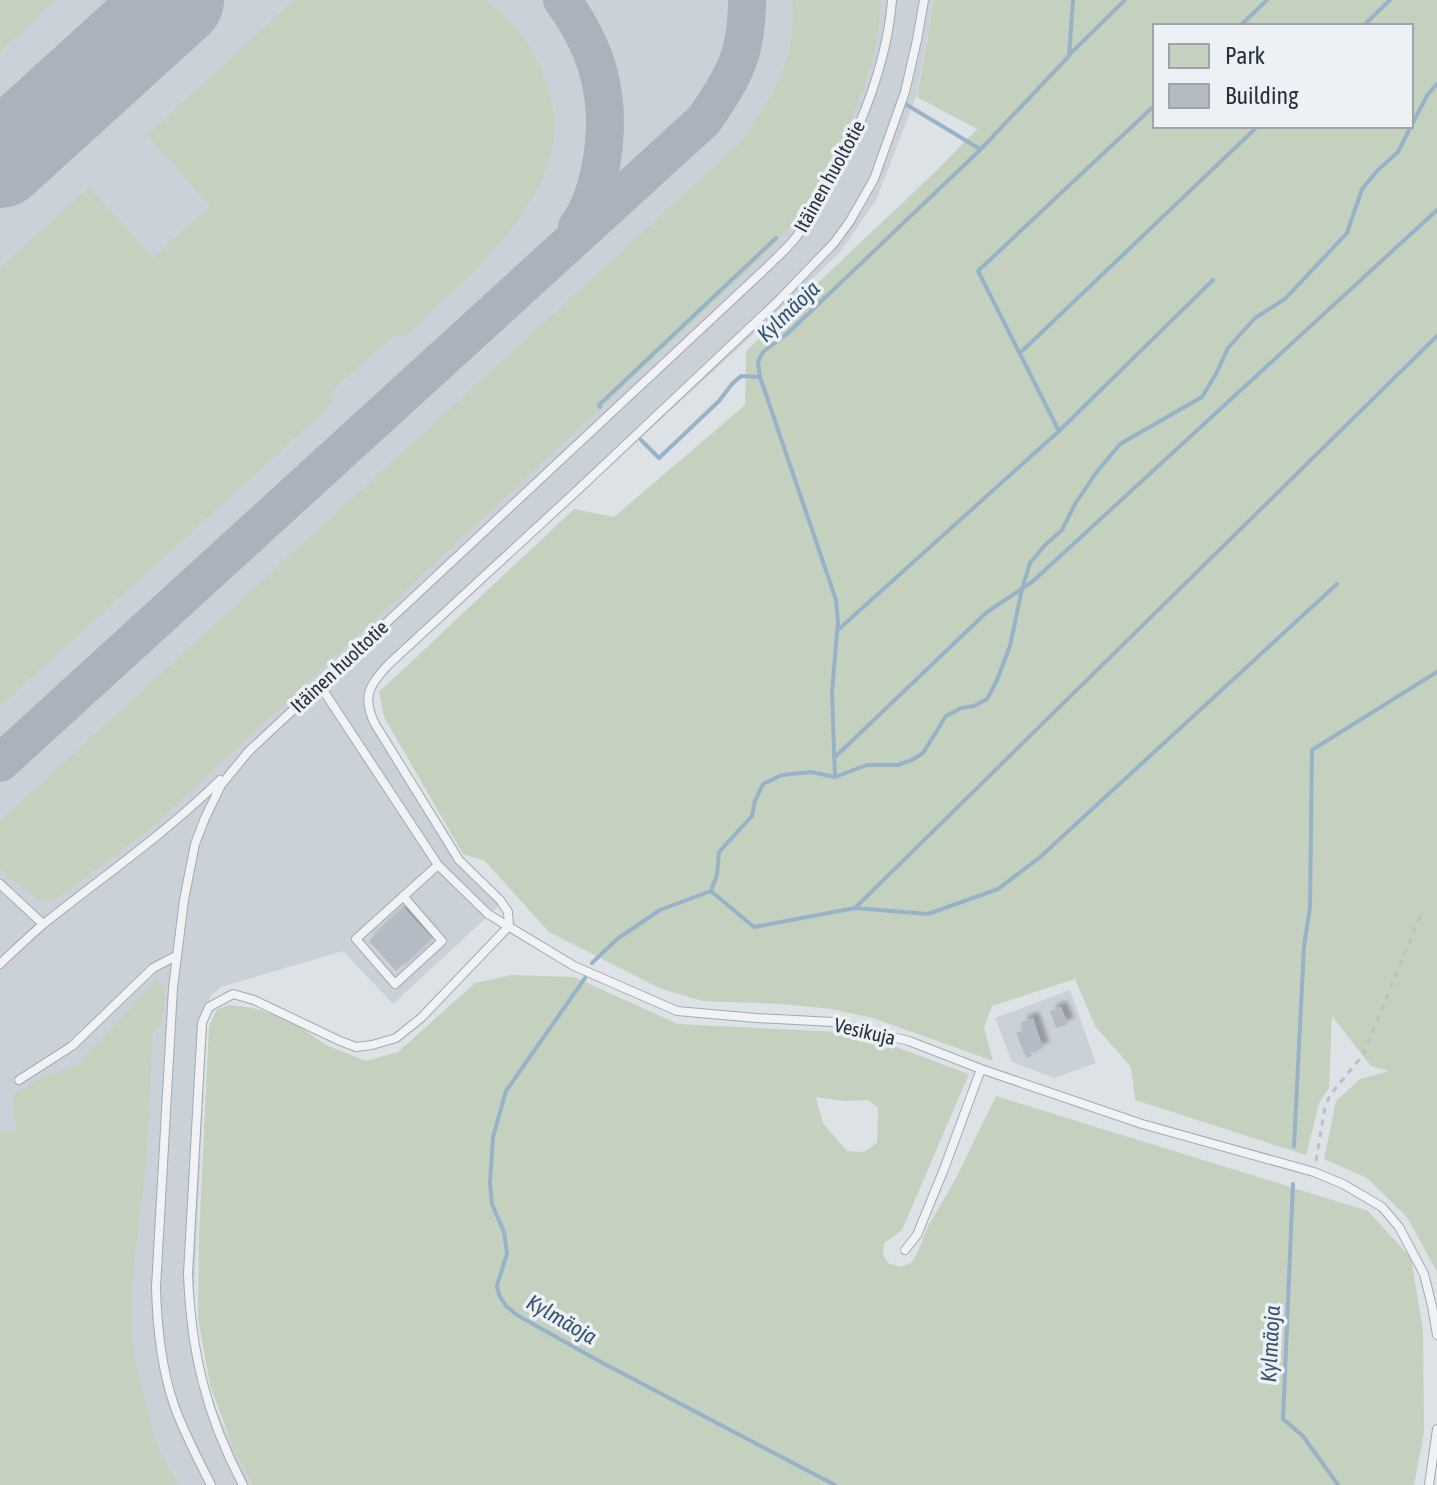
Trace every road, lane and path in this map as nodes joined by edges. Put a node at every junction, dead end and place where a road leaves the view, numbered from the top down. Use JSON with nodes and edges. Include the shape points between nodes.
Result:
{"nodes":[{"id":1,"x":892,"y":0,"type":"edge"},
{"id":2,"x":924,"y":0,"type":"edge"},
{"id":3,"x":319,"y":684,"type":"junction"},
{"id":4,"x":248,"y":752,"type":"junction"},
{"id":5,"x":438,"y":865,"type":"junction"},
{"id":6,"x":0,"y":884,"type":"edge"},
{"id":7,"x":403,"y":896,"type":"junction"},
{"id":8,"x":1421,"y":914,"type":"dead end"},
{"id":9,"x":43,"y":924,"type":"junction"},
{"id":10,"x":509,"y":926,"type":"junction"},
{"id":11,"x":176,"y":956,"type":"junction"},
{"id":12,"x":0,"y":964,"type":"edge"},
{"id":13,"x":981,"y":1069,"type":"junction"},
{"id":14,"x":19,"y":1080,"type":"dead end"},
{"id":15,"x":1314,"y":1172,"type":"junction"},
{"id":16,"x":905,"y":1250,"type":"dead end"},
{"id":17,"x":1437,"y":1335,"type":"edge"},
{"id":18,"x":1437,"y":1429,"type":"edge"},
{"id":19,"x":211,"y":1485,"type":"edge"},
{"id":20,"x":243,"y":1485,"type":"edge"},
{"id":21,"x":1429,"y":1485,"type":"edge"}],
"edges":[{"from":1,"to":3,"type":"lane","name":"Itäinen huoltotie","via":[[877,81],[833,178],[795,238]]},
{"from":2,"to":10,"type":"lane","via":[[905,92],[874,179],[834,243],[372,682],[367,709],[375,724],[459,860],[508,912]]},
{"from":3,"to":4,"type":"lane","name":"Itäinen huoltotie"},
{"from":3,"to":5,"type":"lane","name":"Vesikuja"},
{"from":4,"to":9,"type":"lane","via":[[190,810]]},
{"from":4,"to":11,"type":"lane","name":"Itäinen huoltotie","via":[[221,785],[195,844]]},
{"from":5,"to":7,"type":"lane"},
{"from":5,"to":10,"type":"lane","name":"Vesikuja","via":[[488,914]]},
{"from":6,"to":9,"type":"lane"},
{"from":7,"to":7,"type":"lane","via":[[356,939],[395,984],[442,941]]},
{"from":8,"to":15,"type":"path","via":[[1363,1055],[1325,1107]]},
{"from":9,"to":12,"type":"lane"},
{"from":10,"to":13,"type":"lane","name":"Vesikuja","via":[[574,966],[677,1011],[833,1022],[909,1041]]},
{"from":10,"to":20,"type":"lane","via":[[421,1018],[396,1038],[372,1045],[356,1047],[233,994],[209,1007],[202,1023],[189,1315],[207,1399]]},
{"from":11,"to":14,"type":"lane","via":[[153,968],[72,1046]]},
{"from":11,"to":19,"type":"lane","name":"Itäinen huoltotie","via":[[157,1316],[174,1404]]},
{"from":13,"to":15,"type":"lane","name":"Vesikuja","via":[[1142,1124]]},
{"from":13,"to":16,"type":"lane","via":[[917,1235]]},
{"from":15,"to":17,"type":"lane","name":"Vesikuja","via":[[1366,1196],[1399,1227],[1424,1274]]},
{"from":18,"to":21,"type":"lane"}]}
